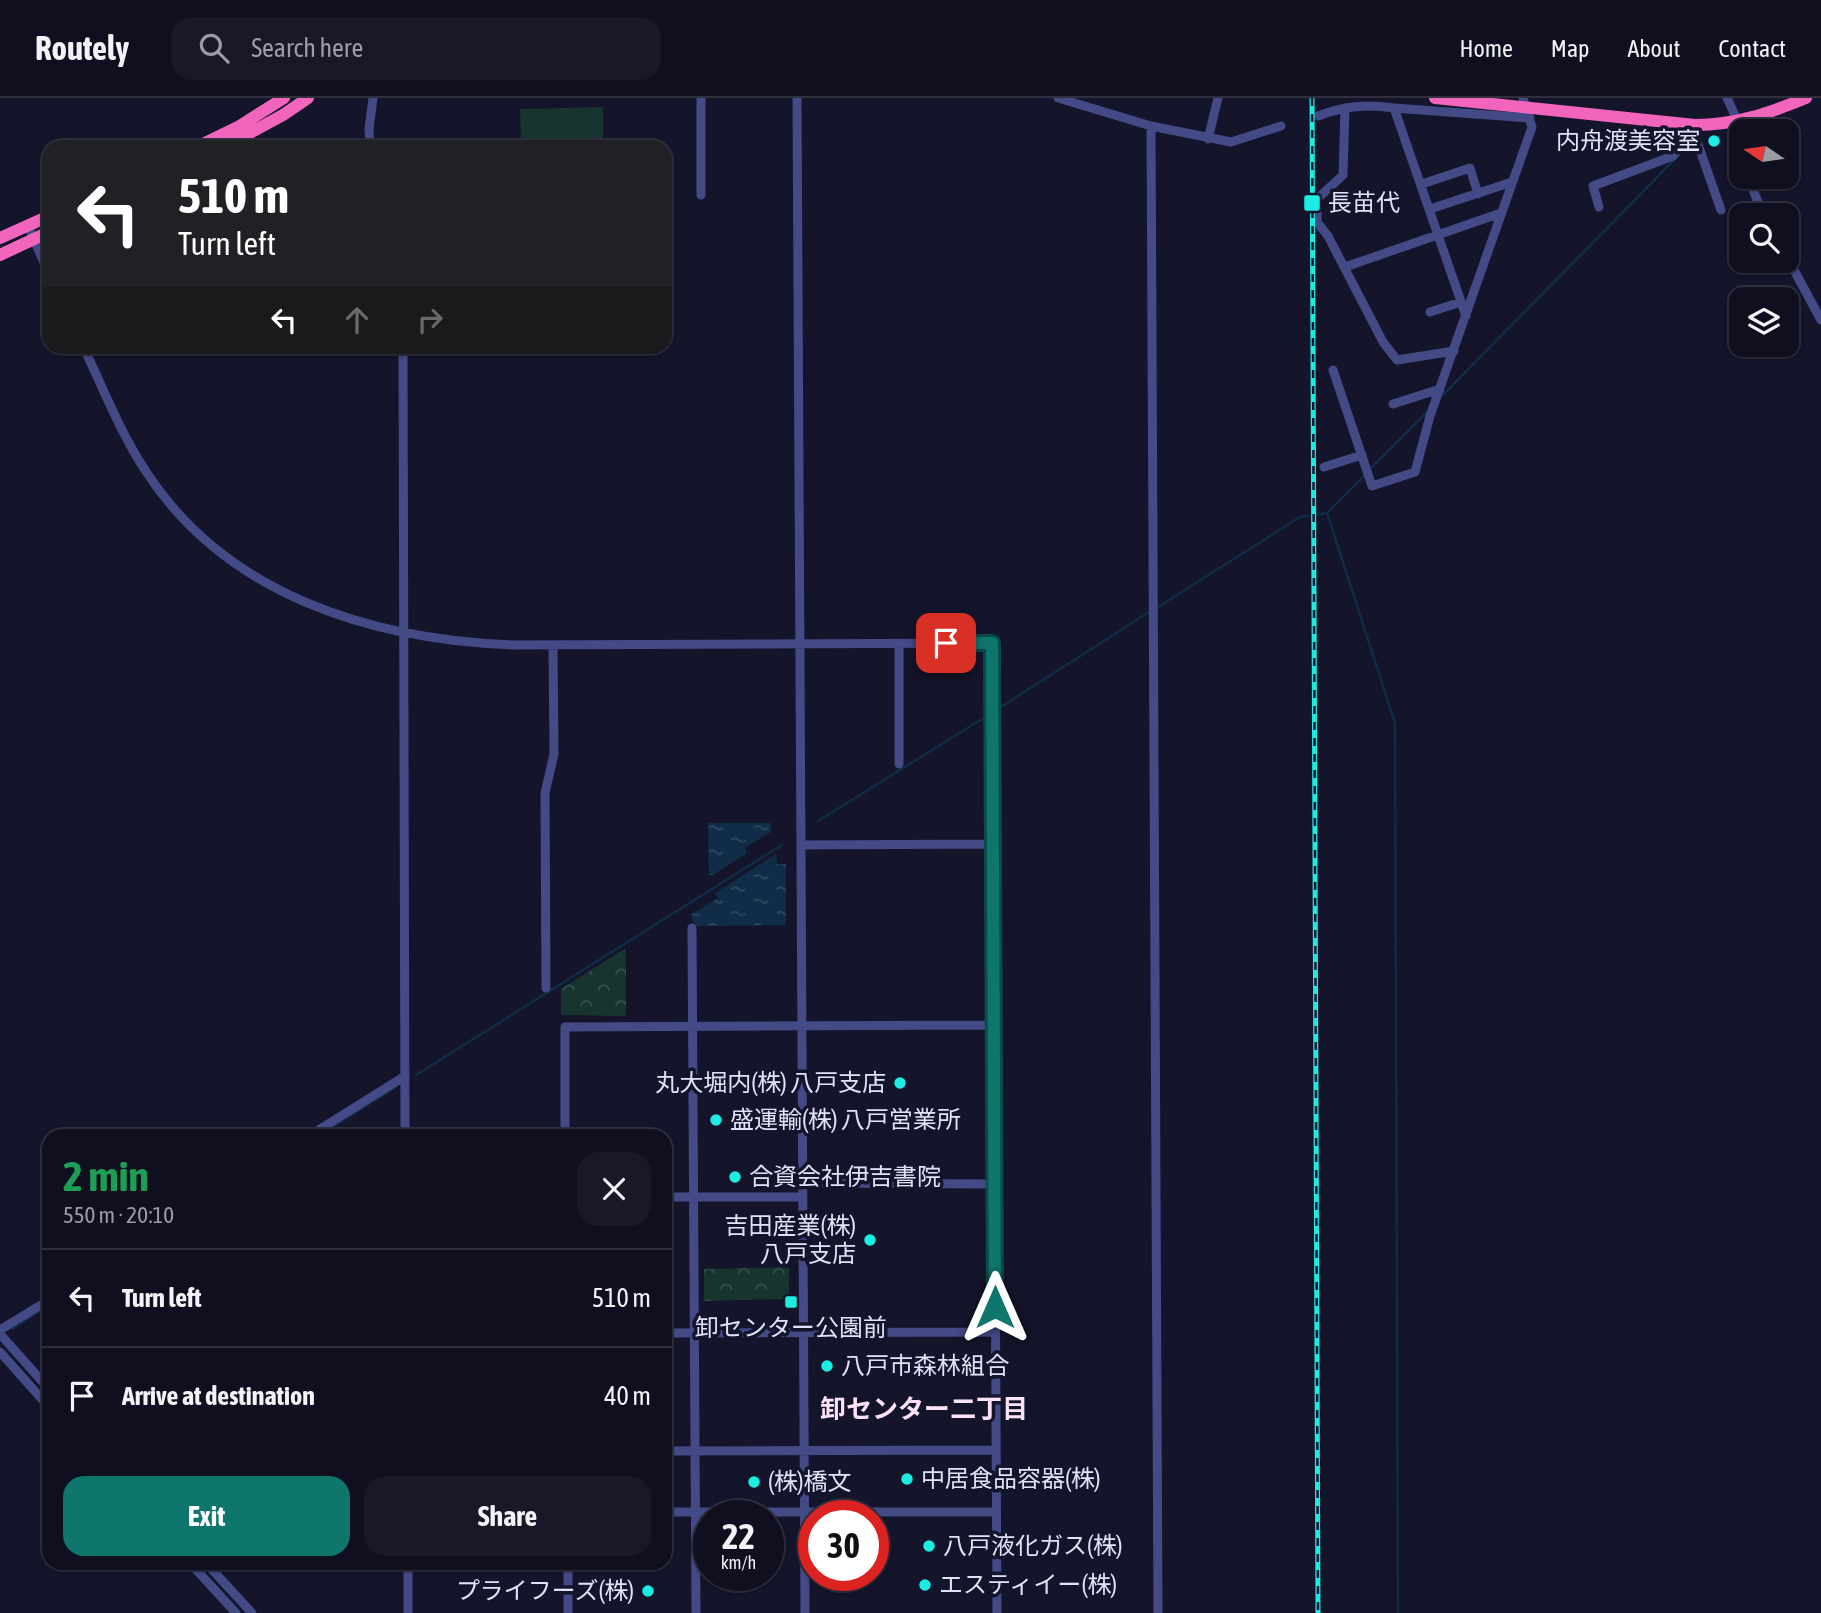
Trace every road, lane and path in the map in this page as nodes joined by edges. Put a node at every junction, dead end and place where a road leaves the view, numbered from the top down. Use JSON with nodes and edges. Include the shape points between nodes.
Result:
{"nodes":[{"id":1,"x":284,"y":98,"type":"edge"},
{"id":2,"x":308,"y":98,"type":"edge"},
{"id":3,"x":373,"y":98,"type":"edge"},
{"id":4,"x":701,"y":98,"type":"edge"},
{"id":5,"x":797,"y":98,"type":"edge"},
{"id":6,"x":1058,"y":98,"type":"edge"},
{"id":7,"x":1218,"y":98,"type":"edge"},
{"id":8,"x":1435,"y":98,"type":"edge"},
{"id":9,"x":1727,"y":98,"type":"edge"},
{"id":10,"x":1806,"y":98,"type":"edge"},
{"id":11,"x":1450,"y":100,"type":"edge"},
{"id":12,"x":1345,"y":108,"type":"junction"},
{"id":13,"x":1394,"y":108,"type":"junction"},
{"id":14,"x":1527,"y":108,"type":"edge"},
{"id":15,"x":1318,"y":116,"type":"dead end"},
{"id":16,"x":1734,"y":119,"type":"edge"},
{"id":17,"x":1747,"y":119,"type":"edge"},
{"id":18,"x":1729,"y":123,"type":"edge"},
{"id":19,"x":1281,"y":125,"type":"dead end"},
{"id":20,"x":1151,"y":126,"type":"junction"},
{"id":21,"x":1694,"y":129,"type":"junction"},
{"id":22,"x":1208,"y":139,"type":"junction"},
{"id":23,"x":211,"y":140,"type":"edge"},
{"id":24,"x":237,"y":140,"type":"edge"},
{"id":25,"x":370,"y":140,"type":"edge"},
{"id":26,"x":1512,"y":182,"type":"junction"},
{"id":27,"x":1422,"y":184,"type":"junction"},
{"id":28,"x":1478,"y":194,"type":"junction"},
{"id":29,"x":701,"y":195,"type":"dead end"},
{"id":30,"x":1599,"y":207,"type":"dead end"},
{"id":31,"x":1430,"y":209,"type":"junction"},
{"id":32,"x":1721,"y":210,"type":"dead end"},
{"id":33,"x":1501,"y":213,"type":"junction"},
{"id":34,"x":42,"y":219,"type":"edge"},
{"id":35,"x":28,"y":226,"type":"junction"},
{"id":36,"x":1437,"y":234,"type":"junction"},
{"id":37,"x":42,"y":235,"type":"edge"},
{"id":38,"x":0,"y":238,"type":"edge"},
{"id":39,"x":34,"y":239,"type":"junction"},
{"id":40,"x":0,"y":255,"type":"edge"},
{"id":41,"x":42,"y":258,"type":"edge"},
{"id":42,"x":1345,"y":267,"type":"junction"},
{"id":43,"x":1796,"y":273,"type":"edge"},
{"id":44,"x":1461,"y":302,"type":"junction"},
{"id":45,"x":1430,"y":312,"type":"dead end"},
{"id":46,"x":1466,"y":316,"type":"junction"},
{"id":47,"x":1821,"y":320,"type":"edge"},
{"id":48,"x":1454,"y":351,"type":"junction"},
{"id":49,"x":87,"y":354,"type":"edge"},
{"id":50,"x":402,"y":354,"type":"edge"},
{"id":51,"x":1333,"y":369,"type":"dead end"},
{"id":52,"x":1440,"y":389,"type":"junction"},
{"id":53,"x":1392,"y":404,"type":"dead end"},
{"id":54,"x":1362,"y":454,"type":"junction"},
{"id":55,"x":1324,"y":467,"type":"dead end"},
{"id":56,"x":403,"y":632,"type":"junction"},
{"id":57,"x":799,"y":644,"type":"junction"},
{"id":58,"x":899,"y":644,"type":"junction"},
{"id":59,"x":553,"y":645,"type":"junction"},
{"id":60,"x":899,"y":764,"type":"dead end"},
{"id":61,"x":993,"y":844,"type":"junction"},
{"id":62,"x":801,"y":845,"type":"junction"},
{"id":63,"x":692,"y":928,"type":"dead end"},
{"id":64,"x":546,"y":989,"type":"dead end"},
{"id":65,"x":801,"y":1025,"type":"junction"},
{"id":66,"x":993,"y":1025,"type":"junction"},
{"id":67,"x":692,"y":1026,"type":"junction"},
{"id":68,"x":405,"y":1076,"type":"junction"},
{"id":69,"x":327,"y":1129,"type":"edge"},
{"id":70,"x":405,"y":1129,"type":"edge"},
{"id":71,"x":565,"y":1129,"type":"edge"},
{"id":72,"x":802,"y":1183,"type":"junction"},
{"id":73,"x":994,"y":1184,"type":"junction"},
{"id":74,"x":672,"y":1197,"type":"edge"},
{"id":75,"x":694,"y":1197,"type":"junction"},
{"id":76,"x":803,"y":1197,"type":"junction"},
{"id":77,"x":42,"y":1305,"type":"edge"},
{"id":78,"x":0,"y":1332,"type":"edge"},
{"id":79,"x":694,"y":1332,"type":"junction"},
{"id":80,"x":803,"y":1332,"type":"junction"},
{"id":81,"x":995,"y":1332,"type":"junction"},
{"id":82,"x":672,"y":1333,"type":"edge"},
{"id":83,"x":0,"y":1352,"type":"edge"},
{"id":84,"x":42,"y":1381,"type":"edge"},
{"id":85,"x":42,"y":1399,"type":"edge"},
{"id":86,"x":804,"y":1449,"type":"junction"},
{"id":87,"x":695,"y":1450,"type":"junction"},
{"id":88,"x":996,"y":1450,"type":"junction"},
{"id":89,"x":672,"y":1451,"type":"edge"},
{"id":90,"x":695,"y":1500,"type":"edge"},
{"id":91,"x":805,"y":1500,"type":"edge"},
{"id":92,"x":672,"y":1512,"type":"edge"},
{"id":93,"x":693,"y":1512,"type":"edge"},
{"id":94,"x":889,"y":1512,"type":"edge"},
{"id":95,"x":996,"y":1512,"type":"junction"},
{"id":96,"x":196,"y":1570,"type":"edge"},
{"id":97,"x":212,"y":1570,"type":"edge"},
{"id":98,"x":408,"y":1570,"type":"edge"},
{"id":99,"x":568,"y":1570,"type":"edge"},
{"id":100,"x":696,"y":1591,"type":"edge"},
{"id":101,"x":805,"y":1591,"type":"edge"},
{"id":102,"x":236,"y":1613,"type":"edge"},
{"id":103,"x":252,"y":1613,"type":"edge"},
{"id":104,"x":408,"y":1613,"type":"edge"},
{"id":105,"x":568,"y":1613,"type":"edge"},
{"id":106,"x":696,"y":1613,"type":"edge"},
{"id":107,"x":805,"y":1613,"type":"edge"},
{"id":108,"x":996,"y":1613,"type":"edge"},
{"id":109,"x":1158,"y":1613,"type":"edge"}],
"edges":[{"from":1,"to":23,"type":"highway"},
{"from":2,"to":24,"type":"highway"},
{"from":3,"to":25,"type":"street"},
{"from":4,"to":29,"type":"street"},
{"from":5,"to":57,"type":"street"},
{"from":6,"to":20,"type":"street"},
{"from":7,"to":22,"type":"street"},
{"from":8,"to":11,"type":"highway"},
{"from":9,"to":16,"type":"street"},
{"from":10,"to":17,"type":"highway"},
{"from":11,"to":14,"type":"highway"},
{"from":12,"to":13,"type":"street","via":[[1367,104]]},
{"from":12,"to":15,"type":"street"},
{"from":12,"to":42,"type":"street","via":[[1343,175],[1317,199],[1316,217]]},
{"from":13,"to":14,"type":"street"},
{"from":13,"to":27,"type":"street"},
{"from":14,"to":21,"type":"highway"},
{"from":14,"to":26,"type":"street","via":[[1532,127]]},
{"from":18,"to":21,"type":"highway"},
{"from":19,"to":22,"type":"street","via":[[1231,142]]},
{"from":20,"to":22,"type":"street"},
{"from":20,"to":109,"type":"street"},
{"from":21,"to":30,"type":"street","via":[[1672,156],[1593,186]]},
{"from":21,"to":32,"type":"street"},
{"from":26,"to":28,"type":"street"},
{"from":26,"to":33,"type":"street"},
{"from":27,"to":28,"type":"street","via":[[1470,168]]},
{"from":27,"to":31,"type":"street"},
{"from":28,"to":31,"type":"street"},
{"from":31,"to":36,"type":"street"},
{"from":33,"to":36,"type":"street"},
{"from":33,"to":46,"type":"street"},
{"from":34,"to":35,"type":"highway"},
{"from":35,"to":38,"type":"highway"},
{"from":35,"to":39,"type":"street"},
{"from":36,"to":42,"type":"street"},
{"from":36,"to":44,"type":"street"},
{"from":37,"to":39,"type":"highway"},
{"from":39,"to":40,"type":"highway"},
{"from":39,"to":41,"type":"street"},
{"from":42,"to":48,"type":"street","via":[[1397,360]]},
{"from":43,"to":47,"type":"street"},
{"from":44,"to":45,"type":"street"},
{"from":44,"to":46,"type":"street"},
{"from":46,"to":48,"type":"street"},
{"from":48,"to":52,"type":"street"},
{"from":49,"to":56,"type":"street","via":[[146,471],[192,527],[223,555],[291,597],[358,622]]},
{"from":50,"to":56,"type":"street"},
{"from":51,"to":54,"type":"street"},
{"from":52,"to":53,"type":"street"},
{"from":52,"to":54,"type":"street","via":[[1415,472],[1372,486]]},
{"from":54,"to":55,"type":"street"},
{"from":56,"to":59,"type":"street","via":[[481,644]]},
{"from":56,"to":68,"type":"street"},
{"from":57,"to":58,"type":"street"},
{"from":57,"to":59,"type":"street"},
{"from":57,"to":62,"type":"street"},
{"from":58,"to":60,"type":"street"},
{"from":58,"to":61,"type":"street","via":[[992,643]]},
{"from":59,"to":64,"type":"street","via":[[554,754],[545,793]]},
{"from":61,"to":62,"type":"street"},
{"from":61,"to":66,"type":"street"},
{"from":62,"to":65,"type":"street"},
{"from":63,"to":67,"type":"street"},
{"from":65,"to":66,"type":"street"},
{"from":65,"to":67,"type":"street"},
{"from":65,"to":72,"type":"street"},
{"from":66,"to":73,"type":"street"},
{"from":67,"to":71,"type":"street","via":[[565,1027]]},
{"from":67,"to":75,"type":"street"},
{"from":68,"to":69,"type":"street"},
{"from":68,"to":70,"type":"street"},
{"from":72,"to":73,"type":"street"},
{"from":72,"to":76,"type":"street"},
{"from":73,"to":81,"type":"street"},
{"from":74,"to":75,"type":"street"},
{"from":75,"to":76,"type":"street"},
{"from":75,"to":79,"type":"street"},
{"from":76,"to":80,"type":"street"},
{"from":77,"to":78,"type":"street"},
{"from":78,"to":84,"type":"street"},
{"from":79,"to":80,"type":"street"},
{"from":79,"to":82,"type":"street"},
{"from":79,"to":87,"type":"street"},
{"from":80,"to":81,"type":"street"},
{"from":80,"to":86,"type":"street"},
{"from":81,"to":88,"type":"street"},
{"from":83,"to":85,"type":"street"},
{"from":86,"to":87,"type":"street"},
{"from":86,"to":88,"type":"street"},
{"from":86,"to":91,"type":"street"},
{"from":87,"to":89,"type":"street"},
{"from":87,"to":90,"type":"street"},
{"from":88,"to":95,"type":"street"},
{"from":92,"to":93,"type":"street"},
{"from":94,"to":95,"type":"street"},
{"from":95,"to":108,"type":"street"},
{"from":96,"to":102,"type":"street"},
{"from":97,"to":103,"type":"street"},
{"from":98,"to":104,"type":"street"},
{"from":99,"to":105,"type":"street"},
{"from":100,"to":106,"type":"street"},
{"from":101,"to":107,"type":"street"}]}
